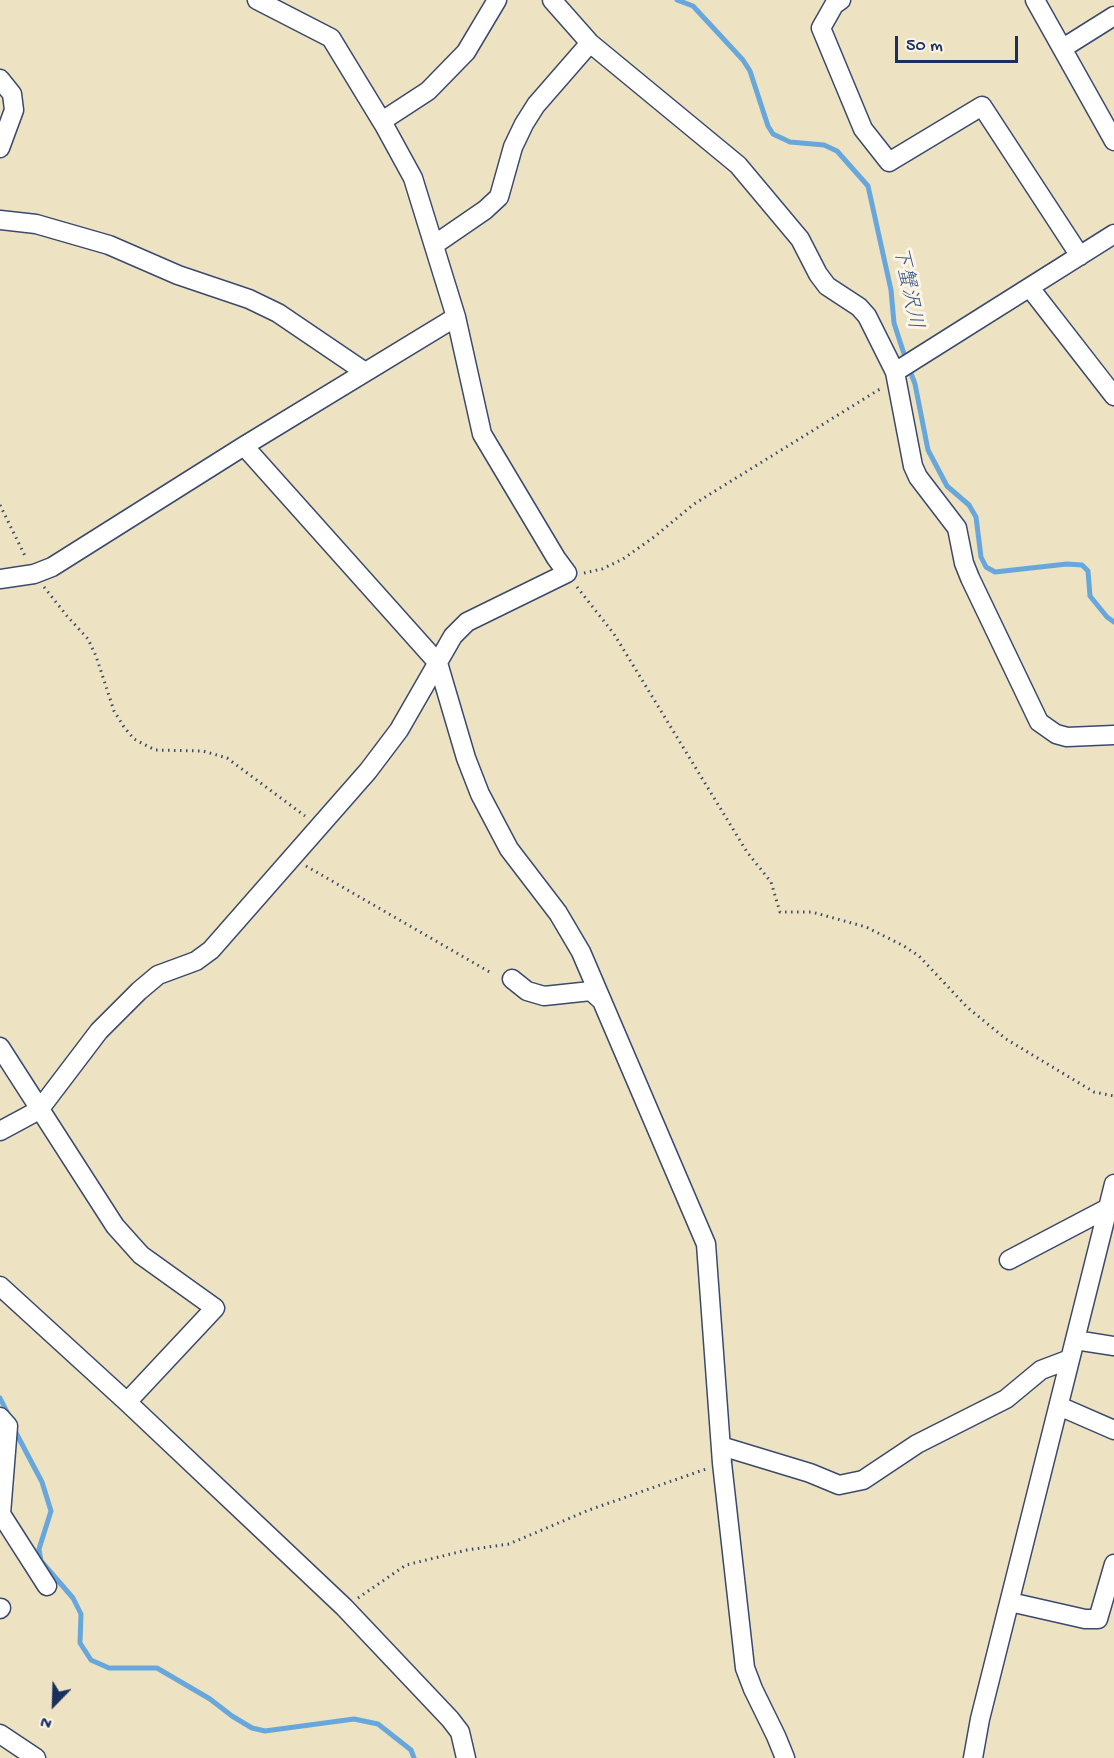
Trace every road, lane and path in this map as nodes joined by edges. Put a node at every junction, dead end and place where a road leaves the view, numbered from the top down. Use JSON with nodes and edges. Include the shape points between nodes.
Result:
{"nodes":[{"id":1,"x":256,"y":0,"type":"edge"},
{"id":2,"x":497,"y":0,"type":"edge"},
{"id":3,"x":552,"y":0,"type":"edge"},
{"id":4,"x":841,"y":0,"type":"edge"},
{"id":5,"x":1035,"y":0,"type":"edge"},
{"id":6,"x":1114,"y":16,"type":"edge"},
{"id":7,"x":590,"y":43,"type":"junction"},
{"id":8,"x":1063,"y":48,"type":"junction"},
{"id":9,"x":0,"y":79,"type":"edge"},
{"id":10,"x":382,"y":121,"type":"junction"},
{"id":11,"x":1114,"y":141,"type":"edge"},
{"id":12,"x":0,"y":148,"type":"edge"},
{"id":13,"x":0,"y":220,"type":"edge"},
{"id":14,"x":1114,"y":234,"type":"edge"},
{"id":15,"x":434,"y":246,"type":"junction"},
{"id":16,"x":1080,"y":256,"type":"junction"},
{"id":17,"x":1030,"y":288,"type":"junction"},
{"id":18,"x":456,"y":317,"type":"junction"},
{"id":19,"x":364,"y":372,"type":"junction"},
{"id":20,"x":896,"y":375,"type":"junction"},
{"id":21,"x":1114,"y":396,"type":"edge"},
{"id":22,"x":244,"y":446,"type":"junction"},
{"id":23,"x":0,"y":505,"type":"edge"},
{"id":24,"x":567,"y":573,"type":"junction"},
{"id":25,"x":34,"y":574,"type":"junction"},
{"id":26,"x":0,"y":579,"type":"edge"},
{"id":27,"x":438,"y":663,"type":"junction"},
{"id":28,"x":1114,"y":735,"type":"edge"},
{"id":29,"x":318,"y":827,"type":"junction"},
{"id":30,"x":292,"y":858,"type":"junction"},
{"id":31,"x":493,"y":974,"type":"dead end"},
{"id":32,"x":512,"y":979,"type":"dead end"},
{"id":33,"x":602,"y":1000,"type":"junction"},
{"id":34,"x":0,"y":1047,"type":"edge"},
{"id":35,"x":1114,"y":1096,"type":"edge"},
{"id":36,"x":39,"y":1110,"type":"junction"},
{"id":37,"x":0,"y":1131,"type":"edge"},
{"id":38,"x":1114,"y":1184,"type":"edge"},
{"id":39,"x":1108,"y":1208,"type":"junction"},
{"id":40,"x":1009,"y":1260,"type":"dead end"},
{"id":41,"x":0,"y":1286,"type":"edge"},
{"id":42,"x":1075,"y":1340,"type":"junction"},
{"id":43,"x":1114,"y":1346,"type":"edge"},
{"id":44,"x":1070,"y":1359,"type":"junction"},
{"id":45,"x":127,"y":1402,"type":"junction"},
{"id":46,"x":1059,"y":1406,"type":"junction"},
{"id":47,"x":0,"y":1417,"type":"edge"},
{"id":48,"x":1114,"y":1430,"type":"edge"},
{"id":49,"x":721,"y":1454,"type":"junction"},
{"id":50,"x":1,"y":1513,"type":"edge"},
{"id":51,"x":1114,"y":1564,"type":"edge"},
{"id":52,"x":47,"y":1586,"type":"dead end"},
{"id":53,"x":1010,"y":1602,"type":"junction"},
{"id":54,"x":344,"y":1607,"type":"junction"},
{"id":55,"x":1106,"y":1622,"type":"edge"},
{"id":56,"x":0,"y":1734,"type":"edge"},
{"id":57,"x":34,"y":1757,"type":"edge"},
{"id":58,"x":466,"y":1758,"type":"edge"},
{"id":59,"x":785,"y":1758,"type":"edge"},
{"id":60,"x":973,"y":1758,"type":"edge"}],
"edges":[{"from":1,"to":10,"type":"street","via":[[331,38]]},
{"from":2,"to":10,"type":"street","via":[[466,52],[428,91]]},
{"from":3,"to":7,"type":"street"},
{"from":4,"to":16,"type":"street","via":[[821,28],[863,129],[889,162],[982,106]]},
{"from":5,"to":8,"type":"street"},
{"from":6,"to":8,"type":"street"},
{"from":7,"to":15,"type":"street","via":[[524,124],[499,196]]},
{"from":7,"to":20,"type":"street","via":[[738,165],[800,239],[827,286],[867,316]]},
{"from":8,"to":11,"type":"street"},
{"from":9,"to":12,"type":"street","via":[[12,94],[14,110]]},
{"from":10,"to":15,"type":"street","via":[[413,178]]},
{"from":13,"to":19,"type":"street","via":[[36,224],[109,245],[178,275],[249,299],[278,313]]},
{"from":14,"to":16,"type":"street"},
{"from":15,"to":18,"type":"street"},
{"from":16,"to":17,"type":"street"},
{"from":17,"to":20,"type":"street"},
{"from":17,"to":21,"type":"street"},
{"from":18,"to":19,"type":"street"},
{"from":18,"to":24,"type":"street","via":[[482,434]]},
{"from":19,"to":22,"type":"street"},
{"from":20,"to":24,"type":"path","via":[[694,504],[623,559],[602,569],[577,575]]},
{"from":20,"to":28,"type":"street","via":[[913,466],[957,528],[970,578],[1039,722],[1067,737]]},
{"from":22,"to":25,"type":"street","via":[[52,567]]},
{"from":22,"to":27,"type":"street"},
{"from":23,"to":25,"type":"path"},
{"from":24,"to":27,"type":"street","via":[[467,622],[453,636]]},
{"from":24,"to":35,"type":"path","via":[[614,634],[747,852],[771,882],[780,912],[812,912],[866,927],[904,946],[1006,1039],[1094,1092]]},
{"from":25,"to":26,"type":"street"},
{"from":25,"to":29,"type":"path","via":[[88,639],[114,711],[134,739],[155,750],[203,751],[227,758]]},
{"from":27,"to":29,"type":"street","via":[[399,730]]},
{"from":27,"to":33,"type":"street","via":[[480,794],[509,849],[571,933]]},
{"from":29,"to":30,"type":"street"},
{"from":30,"to":31,"type":"path"},
{"from":30,"to":36,"type":"street","via":[[211,950],[196,961],[158,975],[139,991],[99,1031]]},
{"from":32,"to":33,"type":"street","via":[[527,991],[544,996],[591,991]]},
{"from":33,"to":49,"type":"street","via":[[706,1244]]},
{"from":34,"to":36,"type":"street"},
{"from":36,"to":37,"type":"street"},
{"from":36,"to":45,"type":"street","via":[[115,1226],[141,1255],[215,1308]]},
{"from":38,"to":39,"type":"street"},
{"from":39,"to":40,"type":"street"},
{"from":39,"to":42,"type":"street"},
{"from":41,"to":45,"type":"street"},
{"from":42,"to":43,"type":"street"},
{"from":42,"to":44,"type":"street"},
{"from":44,"to":46,"type":"street"},
{"from":44,"to":49,"type":"street","via":[[1041,1370],[1006,1399],[917,1444],[863,1480],[839,1485],[810,1473]]},
{"from":45,"to":54,"type":"street"},
{"from":46,"to":48,"type":"street"},
{"from":46,"to":53,"type":"street"},
{"from":47,"to":50,"type":"street","via":[[8,1426]]},
{"from":49,"to":54,"type":"path","via":[[509,1544],[406,1565]]},
{"from":49,"to":59,"type":"street","via":[[745,1668]]},
{"from":50,"to":52,"type":"street"},
{"from":51,"to":55,"type":"street"},
{"from":53,"to":55,"type":"street"},
{"from":53,"to":60,"type":"street"},
{"from":54,"to":58,"type":"street","via":[[450,1719],[460,1732]]},
{"from":56,"to":57,"type":"street"}]}
